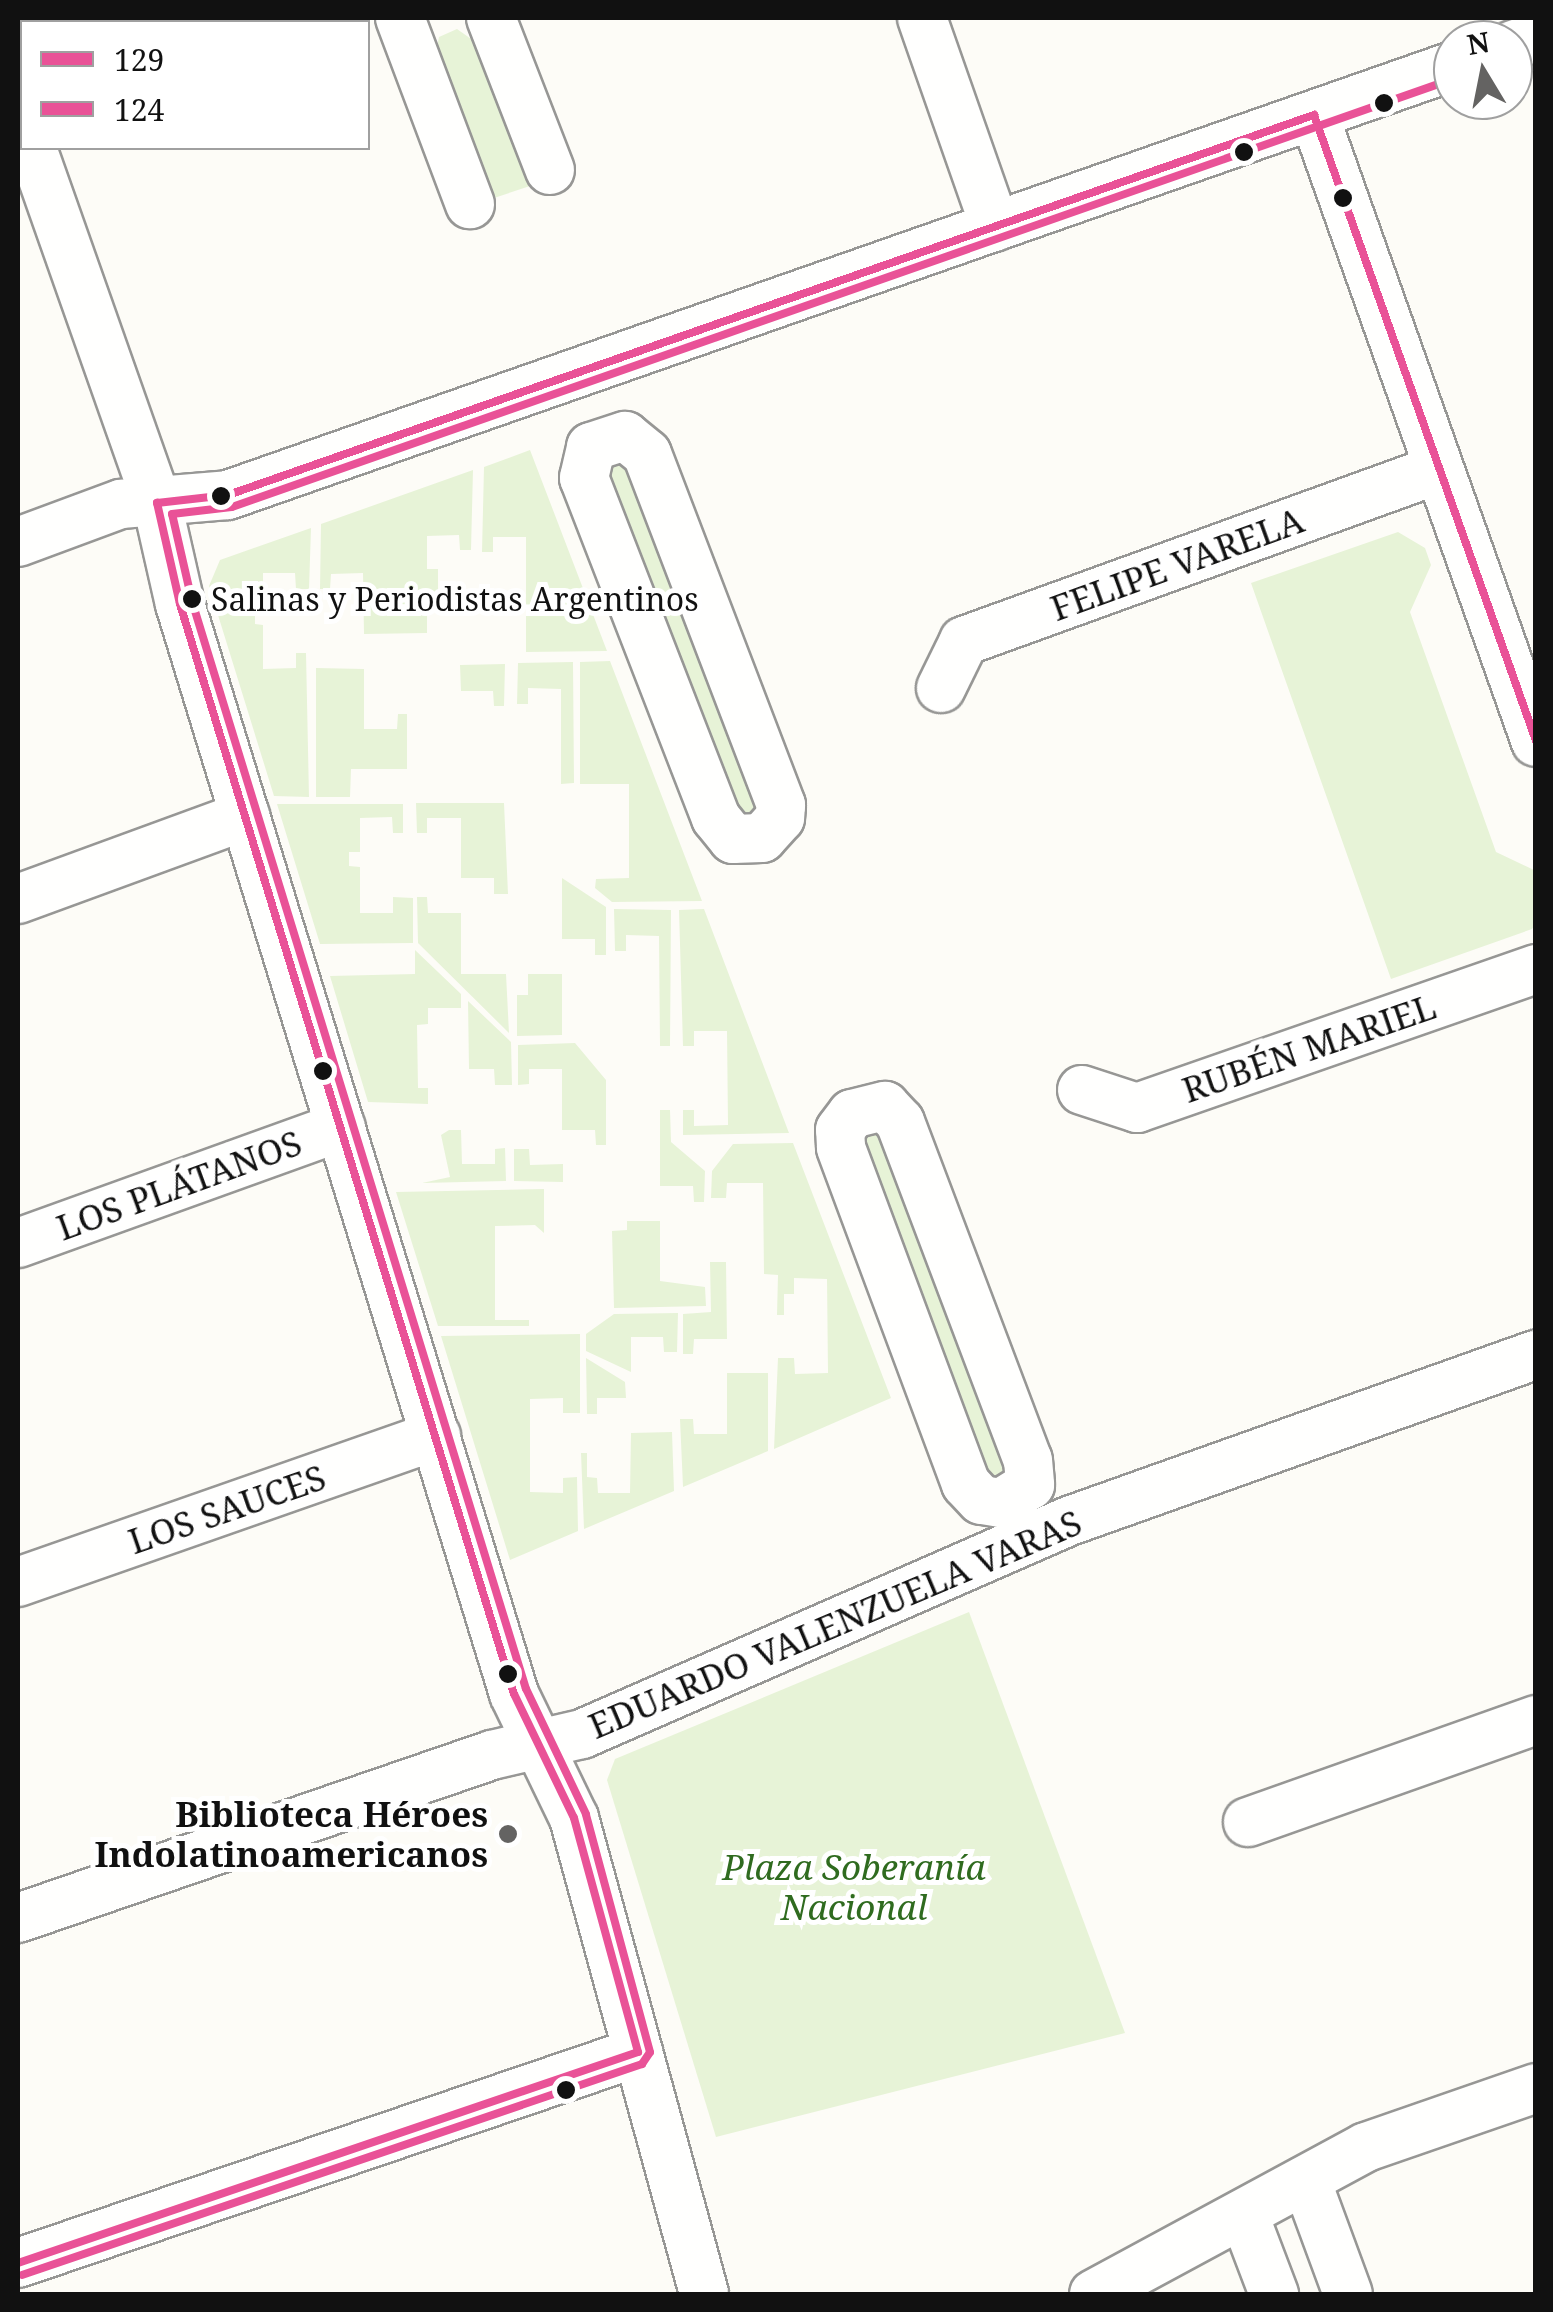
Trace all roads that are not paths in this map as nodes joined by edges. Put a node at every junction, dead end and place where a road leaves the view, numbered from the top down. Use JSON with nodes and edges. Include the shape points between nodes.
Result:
{"nodes":[{"id":1,"x":491,"y":18,"type":"edge"},
{"id":2,"x":922,"y":18,"type":"edge"},
{"id":3,"x":396,"y":23,"type":"edge"},
{"id":4,"x":1433,"y":73,"type":"edge"},
{"id":5,"x":1314,"y":115,"type":"junction"},
{"id":6,"x":31,"y":150,"type":"edge"},
{"id":7,"x":550,"y":170,"type":"dead end"},
{"id":8,"x":470,"y":204,"type":"dead end"},
{"id":9,"x":994,"y":227,"type":"junction"},
{"id":10,"x":578,"y":372,"type":"junction"},
{"id":11,"x":604,"y":440,"type":"junction"},
{"id":12,"x":1439,"y":469,"type":"junction"},
{"id":13,"x":157,"y":503,"type":"junction"},
{"id":14,"x":18,"y":542,"type":"edge"},
{"id":15,"x":941,"y":688,"type":"dead end"},
{"id":16,"x":1536,"y":742,"type":"edge"},
{"id":17,"x":246,"y":816,"type":"junction"},
{"id":18,"x":18,"y":899,"type":"edge"},
{"id":19,"x":1536,"y":970,"type":"edge"},
{"id":20,"x":1082,"y":1090,"type":"dead end"},
{"id":21,"x":341,"y":1127,"type":"junction"},
{"id":22,"x":18,"y":1243,"type":"edge"},
{"id":23,"x":1536,"y":1355,"type":"edge"},
{"id":24,"x":436,"y":1436,"type":"junction"},
{"id":25,"x":1017,"y":1521,"type":"junction"},
{"id":26,"x":18,"y":1582,"type":"edge"},
{"id":27,"x":1536,"y":1720,"type":"edge"},
{"id":28,"x":543,"y":1746,"type":"junction"},
{"id":29,"x":1248,"y":1822,"type":"dead end"},
{"id":30,"x":18,"y":1918,"type":"edge"},
{"id":31,"x":638,"y":2052,"type":"junction"},
{"id":32,"x":1536,"y":2088,"type":"edge"},
{"id":33,"x":1306,"y":2180,"type":"junction"},
{"id":34,"x":1244,"y":2215,"type":"junction"},
{"id":35,"x":18,"y":2263,"type":"edge"},
{"id":36,"x":704,"y":2294,"type":"edge"},
{"id":37,"x":1094,"y":2294,"type":"edge"},
{"id":38,"x":1274,"y":2294,"type":"edge"},
{"id":39,"x":1348,"y":2294,"type":"edge"}],
"edges":[{"from":1,"to":7,"type":"street"},
{"from":2,"to":9,"type":"street"},
{"from":3,"to":8,"type":"street"},
{"from":4,"to":5,"type":"street"},
{"from":5,"to":9,"type":"street"},
{"from":5,"to":12,"type":"street"},
{"from":6,"to":13,"type":"street"},
{"from":9,"to":10,"type":"street"},
{"from":10,"to":11,"type":"street"},
{"from":10,"to":13,"type":"street","via":[[228,495]]},
{"from":11,"to":11,"type":"street","via":[[585,456],[584,478],[716,818],[732,839],[762,838],[780,818],[780,805],[648,454],[635,439]]},
{"from":12,"to":15,"type":"street","name":"FELIPE VARELA","via":[[964,641]]},
{"from":12,"to":16,"type":"street"},
{"from":13,"to":14,"type":"street","via":[[121,504]]},
{"from":13,"to":17,"type":"street","via":[[180,604]]},
{"from":17,"to":18,"type":"street"},
{"from":17,"to":21,"type":"street"},
{"from":19,"to":20,"type":"street","name":"RUBÉN MARIEL","via":[[1137,1108]]},
{"from":21,"to":22,"type":"street","name":"LOS PLÁTANOS"},
{"from":21,"to":24,"type":"street"},
{"from":23,"to":25,"type":"street","name":"EDUARDO VALENZUELA VARAS"},
{"from":24,"to":26,"type":"street","name":"LOS SAUCES"},
{"from":24,"to":28,"type":"street","via":[[514,1694]]},
{"from":25,"to":25,"type":"street","via":[[1030,1485],[1028,1460],[900,1122],[885,1106],[861,1108],[844,1122],[841,1147],[959,1465],[981,1500]]},
{"from":25,"to":28,"type":"street","name":"EDUARDO VALENZUELA VARAS"},
{"from":27,"to":29,"type":"street"},
{"from":28,"to":30,"type":"street","name":"EDUARDO VALENZUELA VARAS","via":[[492,1754]]},
{"from":28,"to":31,"type":"street","via":[[574,1818]]},
{"from":31,"to":35,"type":"street"},
{"from":31,"to":36,"type":"street"},
{"from":32,"to":33,"type":"street","via":[[1366,2147]]},
{"from":33,"to":34,"type":"street"},
{"from":33,"to":39,"type":"street"},
{"from":34,"to":37,"type":"street"},
{"from":34,"to":38,"type":"street"}]}
